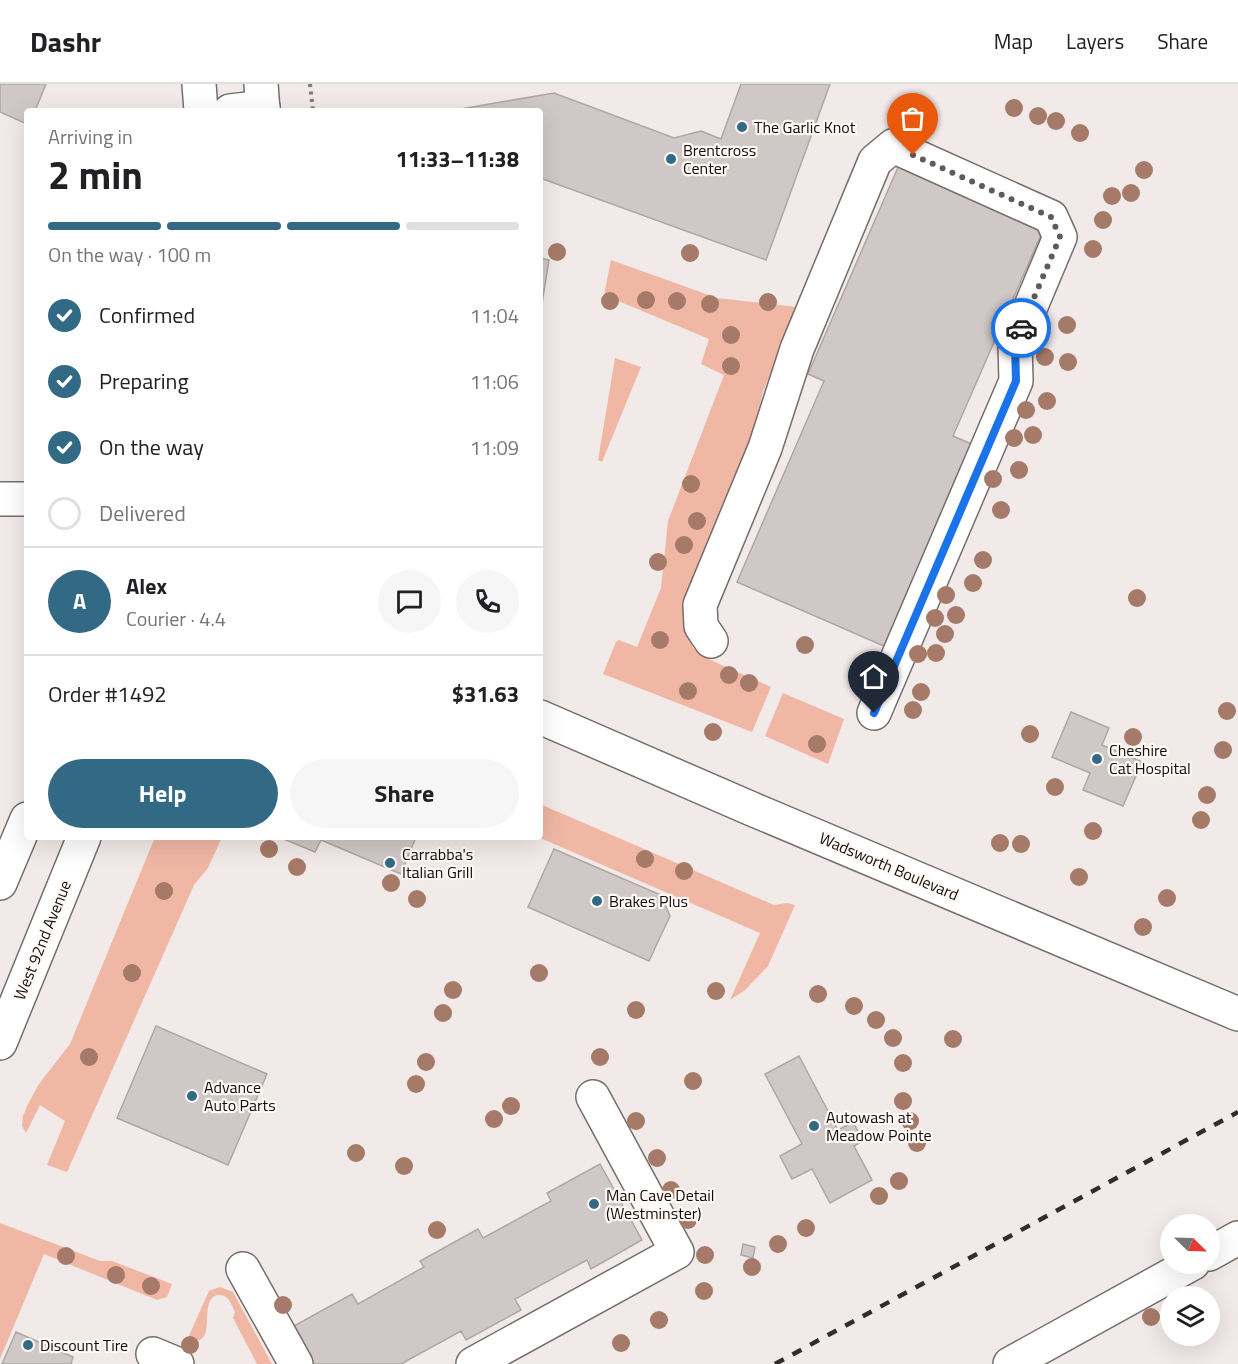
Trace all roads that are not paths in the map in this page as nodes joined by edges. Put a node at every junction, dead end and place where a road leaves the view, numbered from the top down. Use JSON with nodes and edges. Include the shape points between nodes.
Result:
{"nodes":[{"id":1,"x":199,"y":84,"type":"edge"},
{"id":2,"x":263,"y":101,"type":"edge"},
{"id":3,"x":201,"y":108,"type":"edge"},
{"id":4,"x":240,"y":108,"type":"edge"},
{"id":5,"x":0,"y":499,"type":"edge"},
{"id":6,"x":24,"y":500,"type":"edge"},
{"id":7,"x":711,"y":641,"type":"dead end"},
{"id":8,"x":874,"y":713,"type":"dead end"},
{"id":9,"x":543,"y":718,"type":"edge"},
{"id":10,"x":24,"y":826,"type":"edge"},
{"id":11,"x":83,"y":840,"type":"edge"},
{"id":12,"x":0,"y":883,"type":"edge"},
{"id":13,"x":1238,"y":1014,"type":"edge"},
{"id":14,"x":0,"y":1043,"type":"edge"},
{"id":15,"x":593,"y":1097,"type":"dead end"},
{"id":16,"x":1238,"y":1238,"type":"edge"},
{"id":17,"x":1220,"y":1248,"type":"edge"},
{"id":18,"x":243,"y":1269,"type":"dead end"},
{"id":19,"x":1173,"y":1274,"type":"edge"},
{"id":20,"x":296,"y":1364,"type":"edge"},
{"id":21,"x":473,"y":1364,"type":"edge"},
{"id":22,"x":1010,"y":1364,"type":"edge"}],
"edges":[{"from":1,"to":3,"type":"street"},
{"from":2,"to":4,"type":"street"},
{"from":5,"to":6,"type":"street"},
{"from":7,"to":8,"type":"street","via":[[701,626],[700,605],[765,448],[797,349],[875,161],[893,146],[1051,217],[1060,237],[1015,344],[1016,381]]},
{"from":9,"to":13,"type":"street","name":"Wadsworth Boulevard"},
{"from":10,"to":12,"type":"street"},
{"from":11,"to":14,"type":"street","name":"West 92nd Avenue"},
{"from":15,"to":21,"type":"street","via":[[677,1252]]},
{"from":16,"to":17,"type":"street"},
{"from":18,"to":20,"type":"street"},
{"from":19,"to":22,"type":"street"}]}
